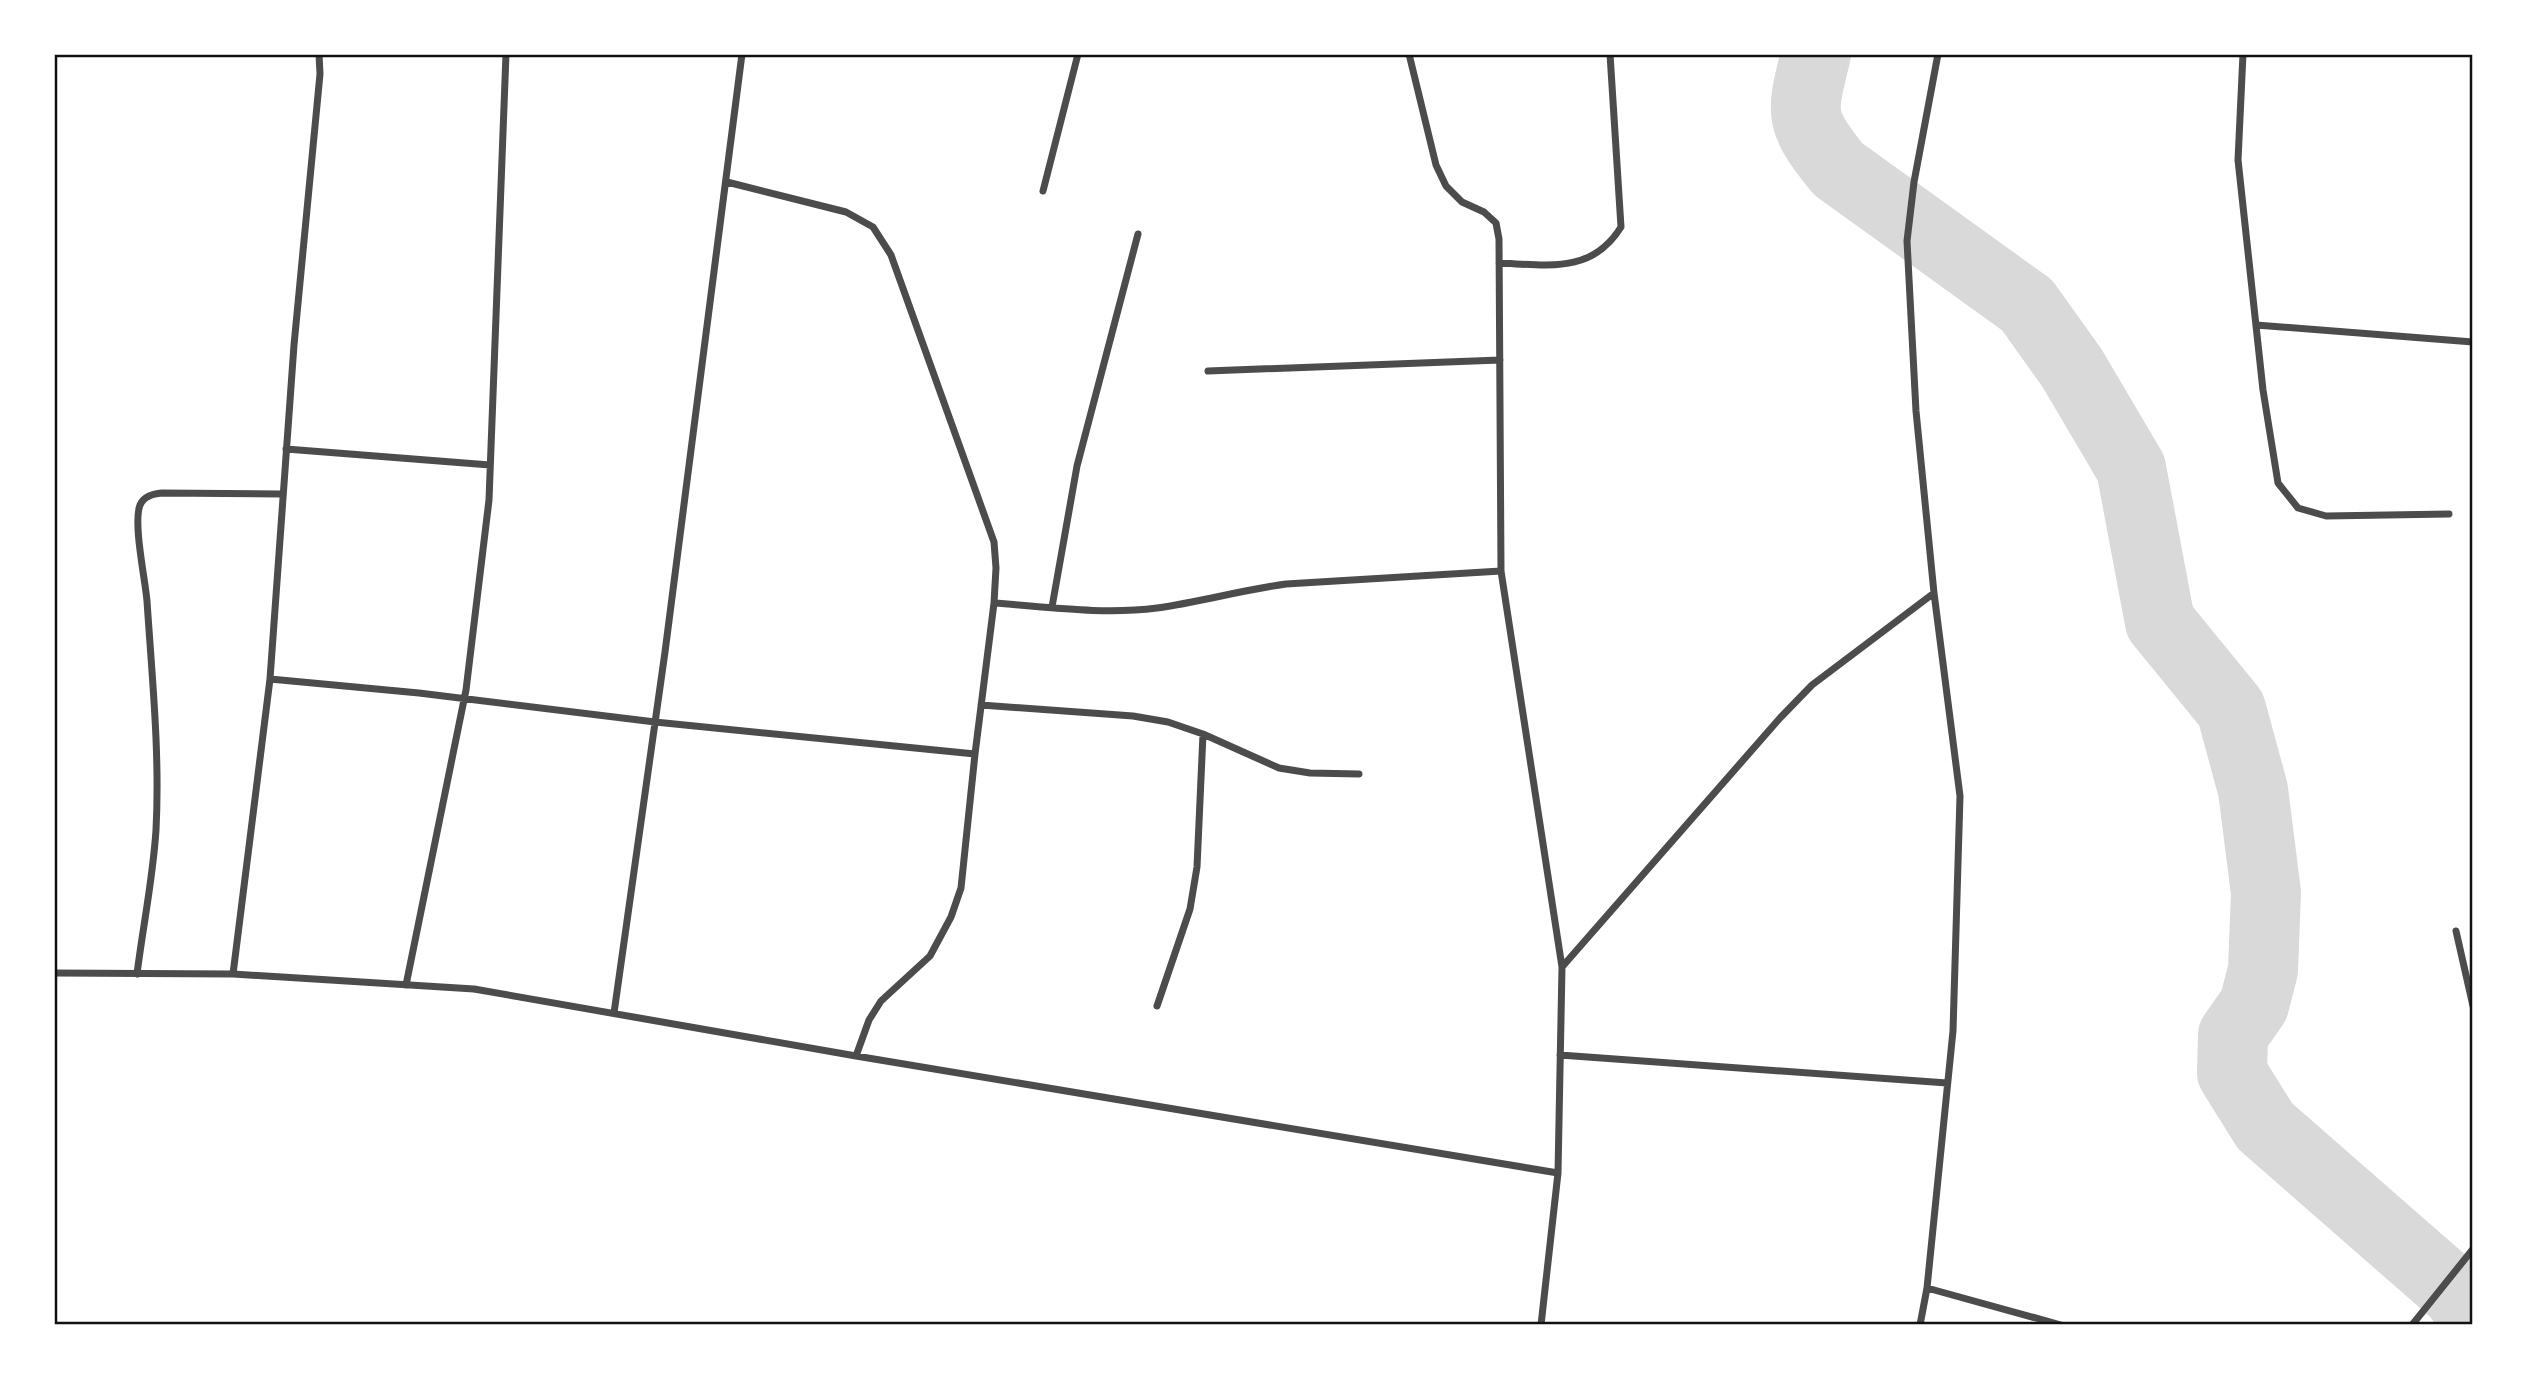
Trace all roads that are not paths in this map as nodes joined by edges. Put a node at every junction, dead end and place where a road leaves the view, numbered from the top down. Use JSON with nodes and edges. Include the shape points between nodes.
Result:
{"nodes":[{"id":1,"x":319,"y":54,"type":"edge"},
{"id":2,"x":506,"y":54,"type":"edge"},
{"id":3,"x":742,"y":54,"type":"edge"},
{"id":4,"x":1078,"y":54,"type":"edge"},
{"id":5,"x":1409,"y":54,"type":"edge"},
{"id":6,"x":1610,"y":54,"type":"edge"},
{"id":7,"x":1938,"y":54,"type":"edge"},
{"id":8,"x":2243,"y":54,"type":"edge"},
{"id":9,"x":727,"y":182,"type":"junction"},
{"id":10,"x":1043,"y":191,"type":"dead end"},
{"id":11,"x":1138,"y":234,"type":"dead end"},
{"id":12,"x":1499,"y":263,"type":"junction"},
{"id":13,"x":2256,"y":325,"type":"junction"},
{"id":14,"x":2473,"y":342,"type":"edge"},
{"id":15,"x":1500,"y":360,"type":"junction"},
{"id":16,"x":1208,"y":371,"type":"dead end"},
{"id":17,"x":286,"y":449,"type":"junction"},
{"id":18,"x":490,"y":465,"type":"junction"},
{"id":19,"x":282,"y":494,"type":"junction"},
{"id":20,"x":2449,"y":514,"type":"dead end"},
{"id":21,"x":1501,"y":570,"type":"junction"},
{"id":22,"x":1934,"y":593,"type":"junction"},
{"id":23,"x":994,"y":603,"type":"junction"},
{"id":24,"x":1052,"y":607,"type":"junction"},
{"id":25,"x":270,"y":678,"type":"junction"},
{"id":26,"x":464,"y":698,"type":"junction"},
{"id":27,"x":981,"y":705,"type":"junction"},
{"id":28,"x":655,"y":722,"type":"junction"},
{"id":29,"x":1203,"y":734,"type":"junction"},
{"id":30,"x":975,"y":754,"type":"junction"},
{"id":31,"x":1359,"y":774,"type":"dead end"},
{"id":32,"x":2456,"y":931,"type":"dead end"},
{"id":33,"x":1562,"y":967,"type":"junction"},
{"id":34,"x":54,"y":973,"type":"edge"},
{"id":35,"x":137,"y":974,"type":"junction"},
{"id":36,"x":233,"y":974,"type":"junction"},
{"id":37,"x":406,"y":985,"type":"junction"},
{"id":38,"x":1157,"y":1006,"type":"dead end"},
{"id":39,"x":2473,"y":1006,"type":"edge"},
{"id":40,"x":614,"y":1013,"type":"junction"},
{"id":41,"x":1560,"y":1055,"type":"junction"},
{"id":42,"x":856,"y":1056,"type":"junction"},
{"id":43,"x":1947,"y":1083,"type":"junction"},
{"id":44,"x":1558,"y":1173,"type":"junction"},
{"id":45,"x":2473,"y":1249,"type":"edge"},
{"id":46,"x":1927,"y":1288,"type":"junction"},
{"id":47,"x":2414,"y":1323,"type":"edge"},
{"id":48,"x":1541,"y":1325,"type":"edge"},
{"id":49,"x":1920,"y":1325,"type":"edge"},
{"id":50,"x":2061,"y":1325,"type":"edge"}],
"edges":[{"from":1,"to":17,"type":"street"},
{"from":2,"to":18,"type":"street"},
{"from":3,"to":9,"type":"street"},
{"from":4,"to":10,"type":"street"},
{"from":5,"to":12,"type":"street","via":[[1436,165],[1446,186],[1462,202],[1496,223]]},
{"from":6,"to":12,"type":"street","via":[[1621,227],[1611,244],[1584,260],[1559,265]]},
{"from":7,"to":22,"type":"street","via":[[1906,241],[1916,411]]},
{"from":8,"to":13,"type":"street","via":[[2238,160]]},
{"from":9,"to":23,"type":"street","via":[[846,212],[873,226],[891,256],[993,542]]},
{"from":9,"to":28,"type":"street"},
{"from":11,"to":24,"type":"street","via":[[1077,466]]},
{"from":12,"to":15,"type":"street"},
{"from":13,"to":14,"type":"street"},
{"from":13,"to":20,"type":"street","via":[[2278,483],[2298,508],[2326,516]]},
{"from":15,"to":16,"type":"street"},
{"from":15,"to":21,"type":"street"},
{"from":17,"to":18,"type":"street"},
{"from":17,"to":19,"type":"street"},
{"from":18,"to":26,"type":"street"},
{"from":19,"to":25,"type":"street"},
{"from":19,"to":35,"type":"street","via":[[162,493],[149,495],[139,507],[156,727],[156,832]]},
{"from":21,"to":24,"type":"street","via":[[1286,584],[1156,608]]},
{"from":21,"to":33,"type":"street"},
{"from":22,"to":33,"type":"street","via":[[1812,685]]},
{"from":22,"to":43,"type":"street","via":[[1960,796],[1953,1031]]},
{"from":23,"to":24,"type":"street"},
{"from":23,"to":27,"type":"street"},
{"from":25,"to":26,"type":"street"},
{"from":25,"to":36,"type":"street"},
{"from":26,"to":28,"type":"street"},
{"from":26,"to":37,"type":"street"},
{"from":27,"to":29,"type":"street","via":[[1133,716]]},
{"from":27,"to":30,"type":"street"},
{"from":28,"to":30,"type":"street"},
{"from":28,"to":40,"type":"street"},
{"from":29,"to":31,"type":"street","via":[[1279,768]]},
{"from":29,"to":38,"type":"street","via":[[1197,867],[1190,909]]},
{"from":30,"to":42,"type":"street","via":[[961,888],[951,917],[930,956],[881,1002]]},
{"from":32,"to":39,"type":"street"},
{"from":33,"to":41,"type":"street"},
{"from":34,"to":35,"type":"street"},
{"from":35,"to":36,"type":"street"},
{"from":36,"to":37,"type":"street"},
{"from":37,"to":40,"type":"street","via":[[474,989]]},
{"from":40,"to":42,"type":"street"},
{"from":41,"to":43,"type":"street"},
{"from":41,"to":44,"type":"street"},
{"from":42,"to":44,"type":"street"},
{"from":43,"to":46,"type":"street"},
{"from":44,"to":48,"type":"street"},
{"from":45,"to":47,"type":"street"},
{"from":46,"to":49,"type":"street"},
{"from":46,"to":50,"type":"street"}]}
